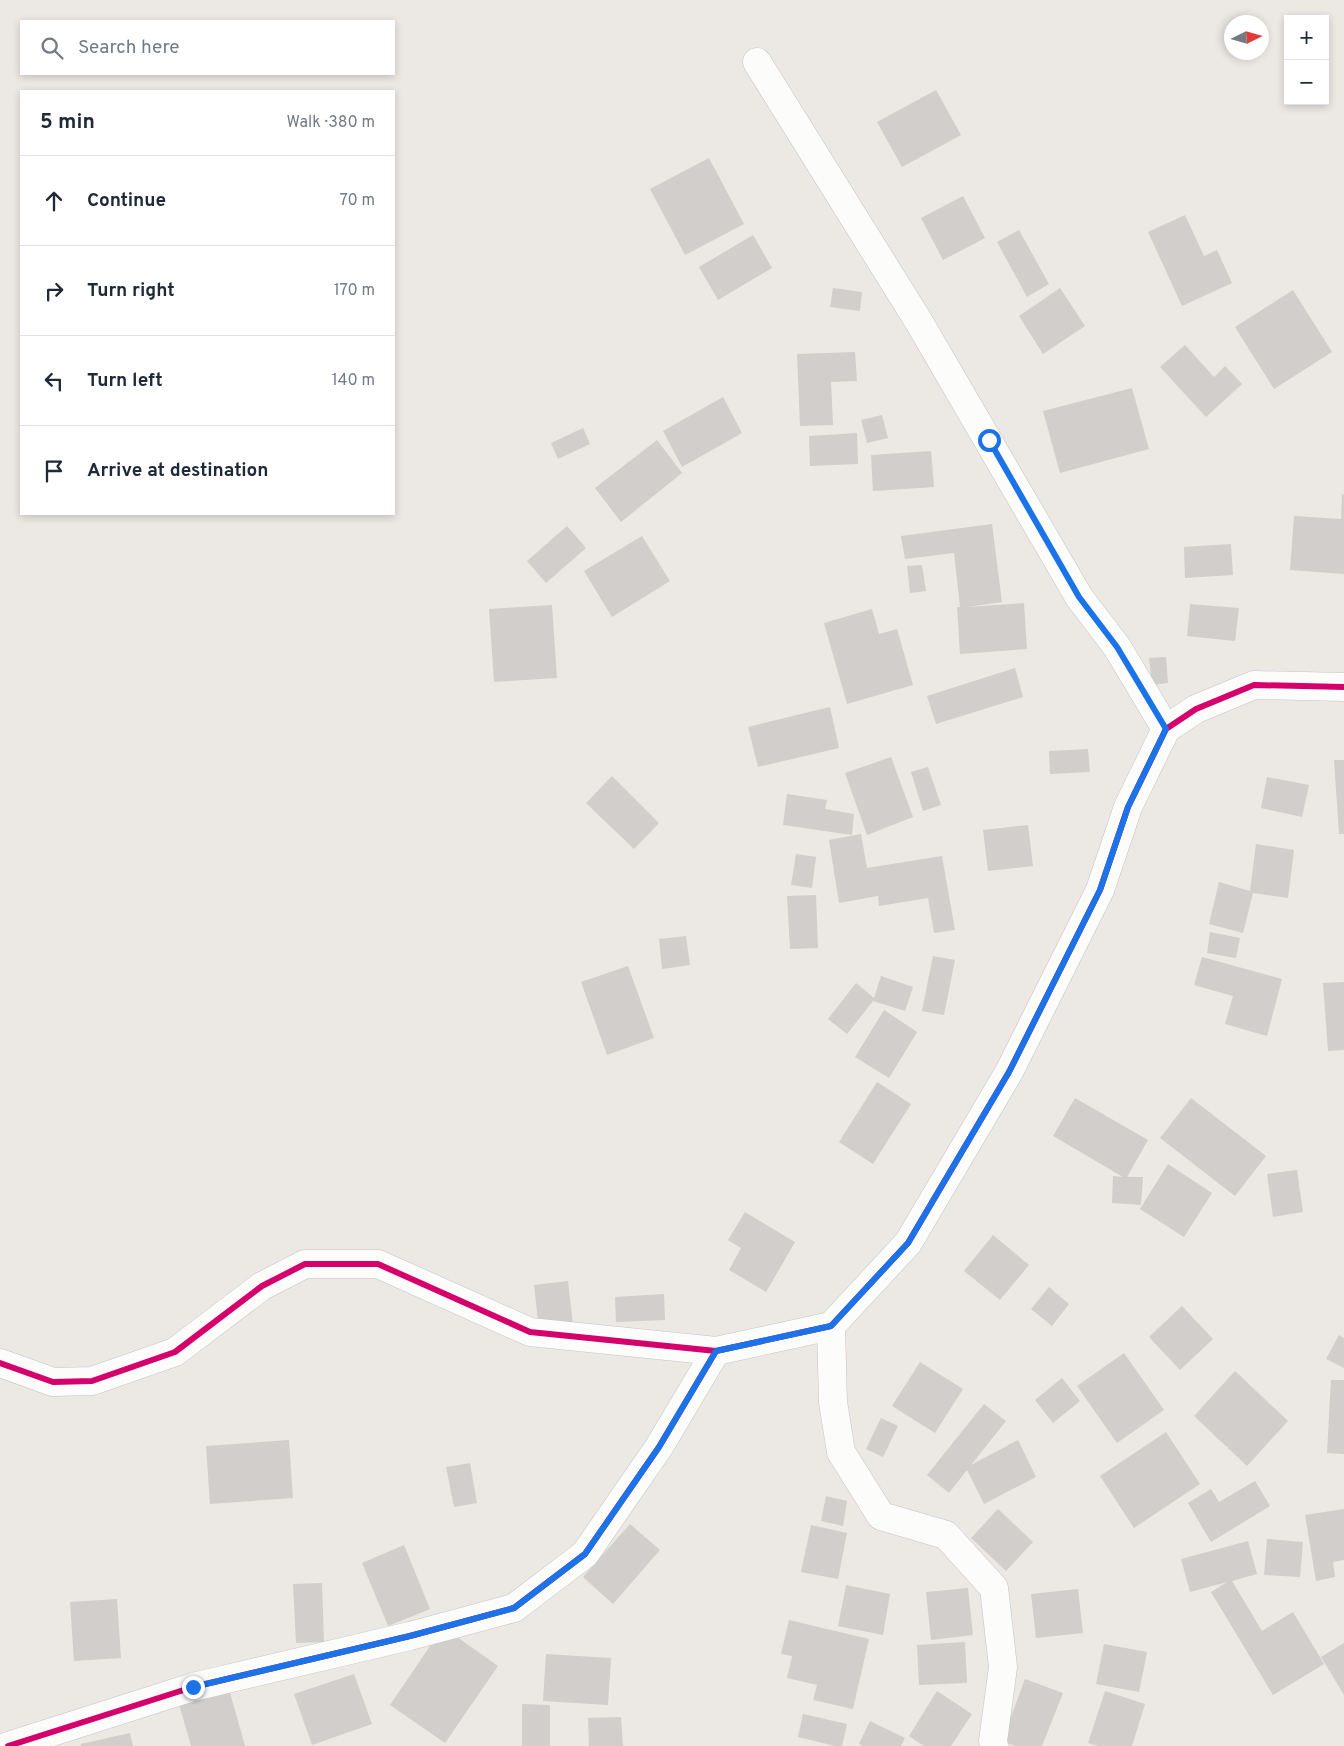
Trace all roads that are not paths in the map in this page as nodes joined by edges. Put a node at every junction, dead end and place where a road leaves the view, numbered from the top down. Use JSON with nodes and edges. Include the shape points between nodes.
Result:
{"nodes":[{"id":1,"x":757,"y":62,"type":"dead end"},
{"id":2,"x":1344,"y":686,"type":"edge"},
{"id":3,"x":1166,"y":729,"type":"junction"},
{"id":4,"x":831,"y":1326,"type":"junction"},
{"id":5,"x":716,"y":1351,"type":"junction"},
{"id":6,"x":0,"y":1363,"type":"edge"},
{"id":7,"x":8,"y":1746,"type":"edge"},
{"id":8,"x":994,"y":1746,"type":"edge"}],
"edges":[{"from":1,"to":3,"type":"street","via":[[919,322],[1079,597],[1117,647]]},
{"from":2,"to":3,"type":"street","via":[[1254,685],[1196,709]]},
{"from":3,"to":4,"type":"street","via":[[1128,807],[1100,890],[1009,1072],[908,1243]]},
{"from":4,"to":5,"type":"street"},
{"from":4,"to":8,"type":"street","via":[[832,1402],[841,1452],[881,1516],[946,1535],[994,1588],[1003,1667]]},
{"from":5,"to":6,"type":"street","via":[[530,1332],[378,1264],[305,1264],[262,1286],[175,1352],[92,1382],[53,1382]]},
{"from":5,"to":7,"type":"street","via":[[659,1447],[585,1554],[514,1608],[193,1687]]}]}
